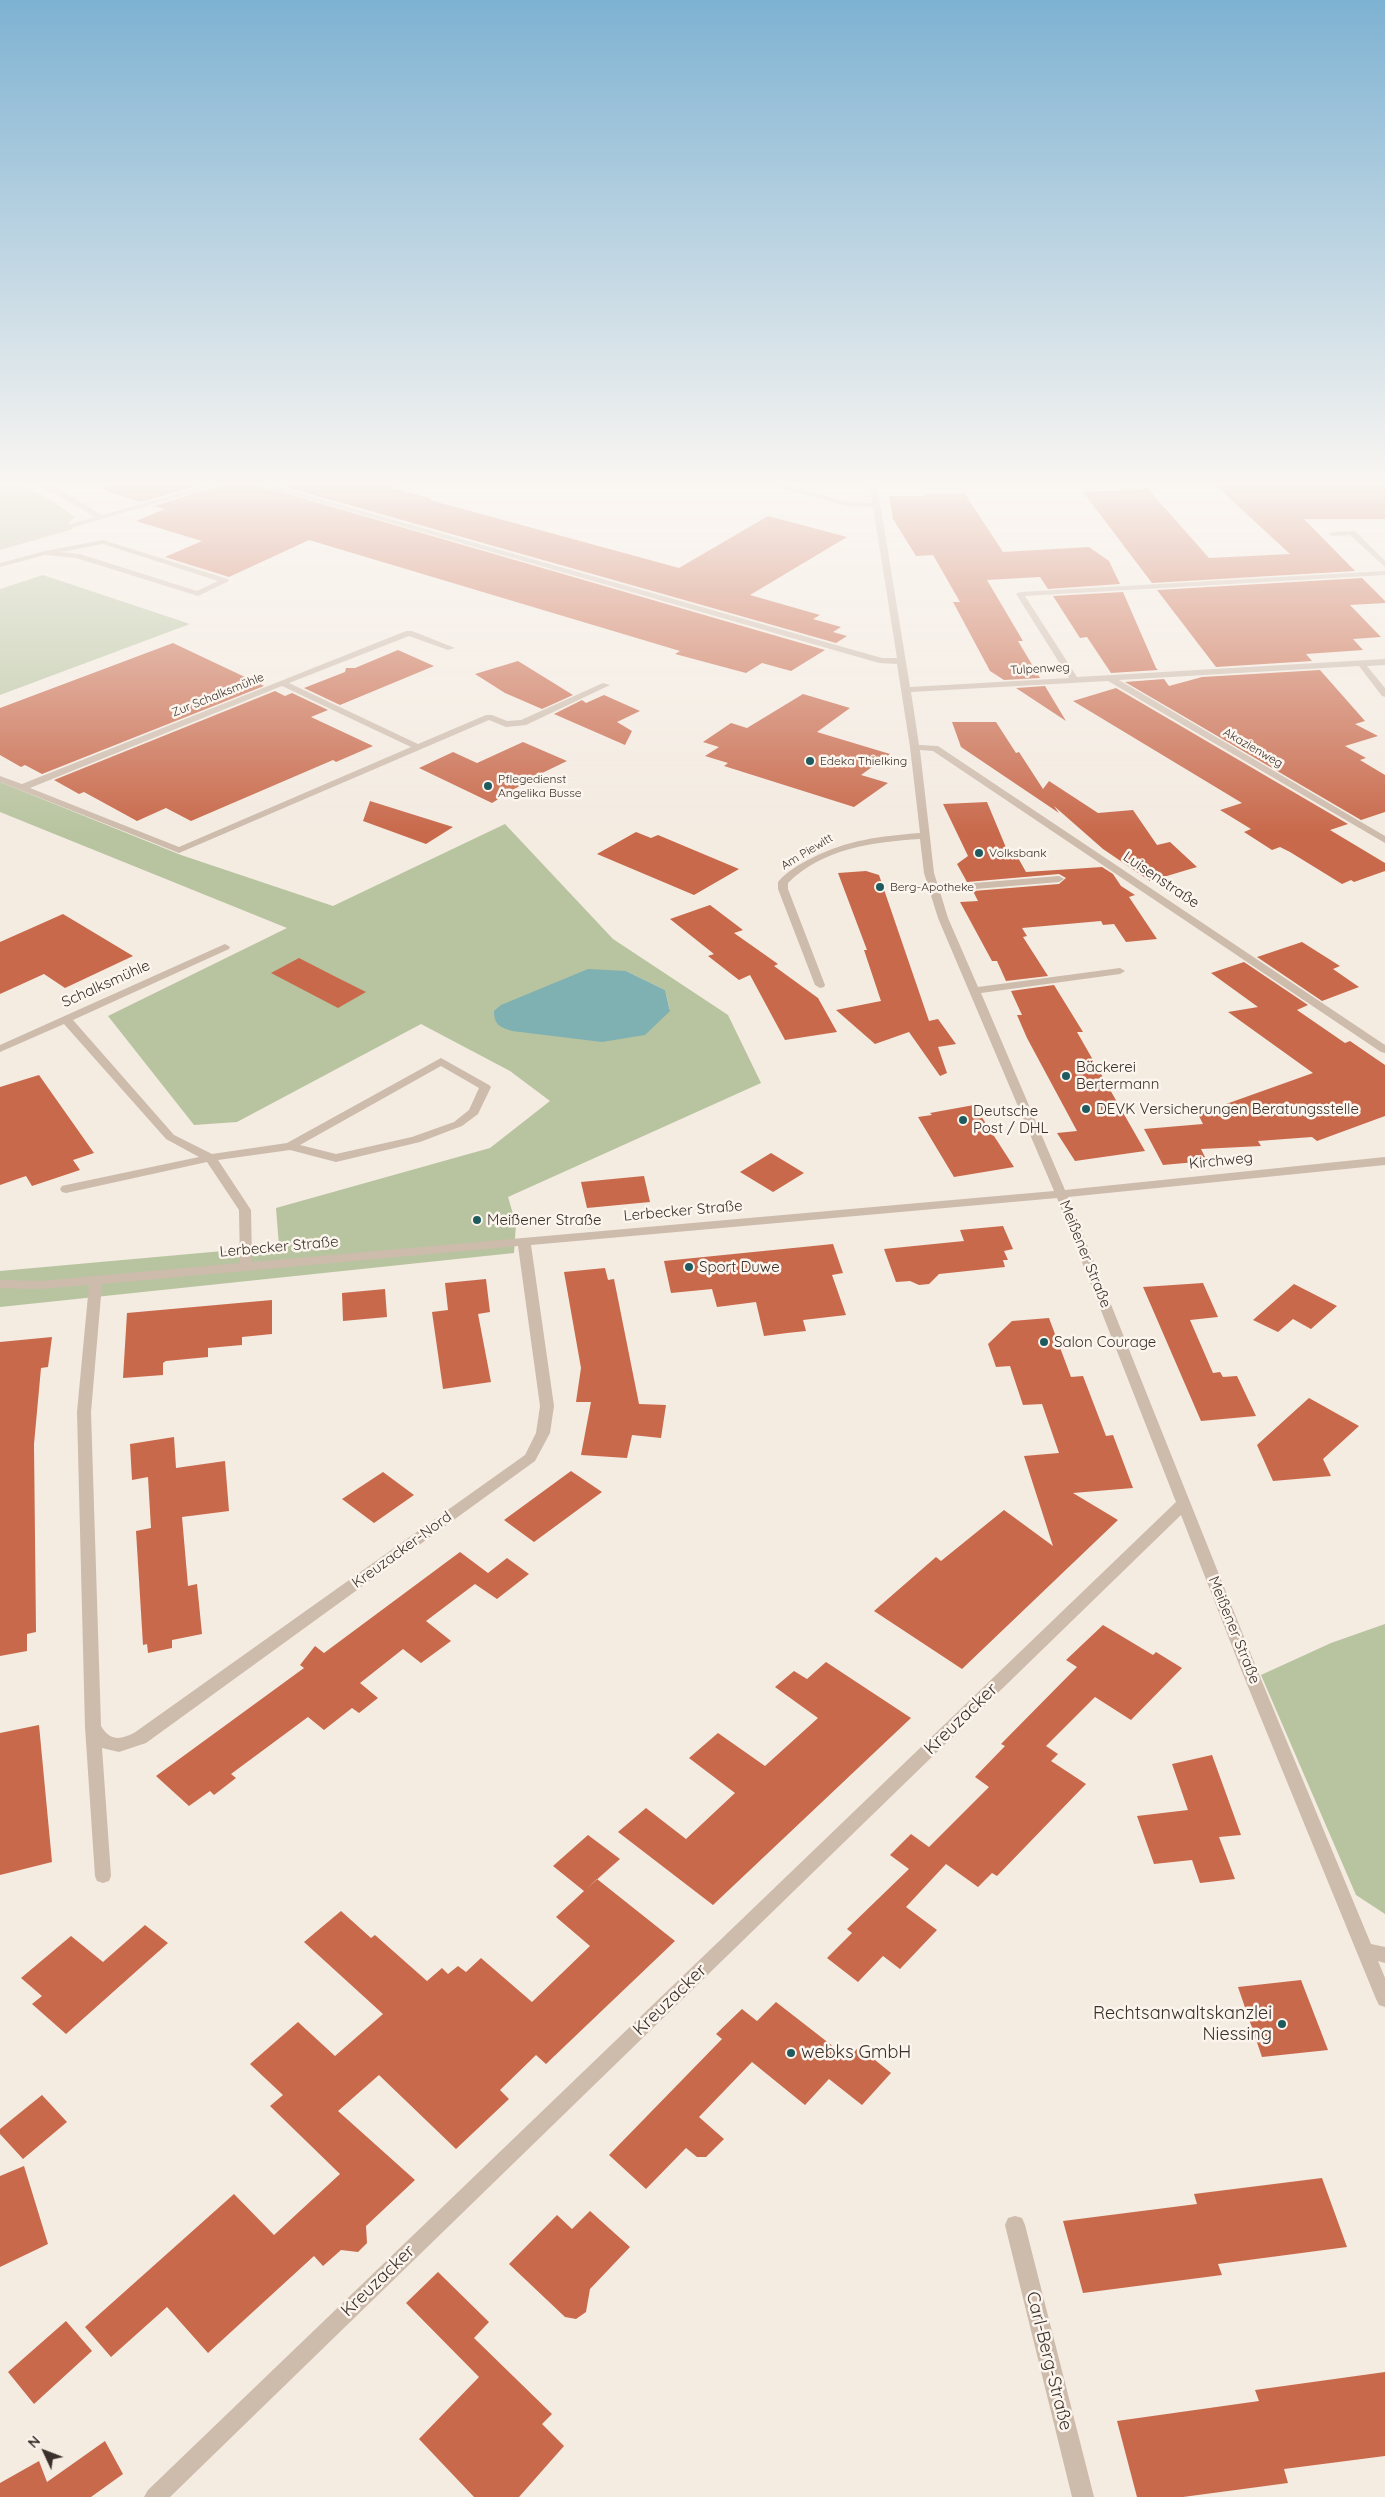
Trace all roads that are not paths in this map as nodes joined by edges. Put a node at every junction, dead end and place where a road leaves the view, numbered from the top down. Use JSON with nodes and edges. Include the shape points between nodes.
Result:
{"nodes":[{"id":1,"x":670,"y":601,"type":"edge"},
{"id":2,"x":891,"y":601,"type":"edge"},
{"id":3,"x":1024,"y":601,"type":"edge"},
{"id":4,"x":451,"y":648,"type":"dead end"},
{"id":5,"x":901,"y":661,"type":"junction"},
{"id":6,"x":1385,"y":662,"type":"edge"},
{"id":7,"x":1362,"y":663,"type":"junction"},
{"id":8,"x":1108,"y":678,"type":"junction"},
{"id":9,"x":1074,"y":679,"type":"junction"},
{"id":10,"x":282,"y":683,"type":"junction"},
{"id":11,"x":606,"y":684,"type":"dead end"},
{"id":12,"x":906,"y":690,"type":"junction"},
{"id":13,"x":1385,"y":694,"type":"edge"},
{"id":14,"x":916,"y":747,"type":"junction"},
{"id":15,"x":419,"y":748,"type":"junction"},
{"id":16,"x":0,"y":780,"type":"edge"},
{"id":17,"x":22,"y":788,"type":"junction"},
{"id":18,"x":924,"y":836,"type":"junction"},
{"id":19,"x":1385,"y":840,"type":"edge"},
{"id":20,"x":1059,"y":879,"type":"dead end"},
{"id":21,"x":934,"y":889,"type":"junction"},
{"id":22,"x":225,"y":947,"type":"dead end"},
{"id":23,"x":1120,"y":971,"type":"dead end"},
{"id":24,"x":820,"y":985,"type":"dead end"},
{"id":25,"x":973,"y":992,"type":"junction"},
{"id":26,"x":66,"y":1019,"type":"junction"},
{"id":27,"x":0,"y":1049,"type":"edge"},
{"id":28,"x":1385,"y":1050,"type":"edge"},
{"id":29,"x":290,"y":1146,"type":"junction"},
{"id":30,"x":210,"y":1158,"type":"junction"},
{"id":31,"x":1385,"y":1161,"type":"edge"},
{"id":32,"x":66,"y":1189,"type":"dead end"},
{"id":33,"x":1061,"y":1194,"type":"junction"},
{"id":34,"x":524,"y":1241,"type":"junction"},
{"id":35,"x":246,"y":1266,"type":"junction"},
{"id":36,"x":96,"y":1280,"type":"junction"},
{"id":37,"x":0,"y":1284,"type":"edge"},
{"id":38,"x":39,"y":1285,"type":"junction"},
{"id":39,"x":0,"y":1293,"type":"edge"},
{"id":40,"x":1184,"y":1503,"type":"junction"},
{"id":41,"x":93,"y":1727,"type":"junction"},
{"id":42,"x":104,"y":1876,"type":"dead end"},
{"id":43,"x":1364,"y":1950,"type":"junction"},
{"id":44,"x":1385,"y":1956,"type":"edge"},
{"id":45,"x":1385,"y":2000,"type":"edge"},
{"id":46,"x":1015,"y":2225,"type":"dead end"},
{"id":47,"x":155,"y":2497,"type":"edge"},
{"id":48,"x":1083,"y":2497,"type":"edge"}],
"edges":[{"from":1,"to":5,"type":"street","via":[[882,661]]},
{"from":2,"to":5,"type":"street","name":"Meißener Straße"},
{"from":3,"to":9,"type":"street"},
{"from":4,"to":10,"type":"street","via":[[409,633]]},
{"from":5,"to":12,"type":"street","name":"Meißener Straße"},
{"from":6,"to":7,"type":"street","name":"Tulpenweg"},
{"from":7,"to":8,"type":"street","name":"Tulpenweg"},
{"from":7,"to":13,"type":"street"},
{"from":8,"to":9,"type":"street","name":"Tulpenweg"},
{"from":8,"to":19,"type":"street","name":"Akazienweg"},
{"from":9,"to":12,"type":"street","name":"Tulpenweg"},
{"from":10,"to":15,"type":"street","name":"Zur Schalksmühle"},
{"from":10,"to":17,"type":"street","name":"Zur Schalksmühle"},
{"from":11,"to":15,"type":"street","via":[[523,723],[506,724],[489,717]]},
{"from":12,"to":14,"type":"street","name":"Meißener Straße"},
{"from":14,"to":18,"type":"street","name":"Meißener Straße"},
{"from":14,"to":28,"type":"street","name":"Luisenstraße","via":[[935,748]]},
{"from":15,"to":17,"type":"street","via":[[179,850]]},
{"from":16,"to":17,"type":"street"},
{"from":18,"to":21,"type":"street","name":"Meißener Straße"},
{"from":18,"to":24,"type":"street","name":"Am Piewitt","via":[[852,842],[790,874],[783,882]]},
{"from":20,"to":21,"type":"street"},
{"from":21,"to":25,"type":"street","name":"Meißener Straße"},
{"from":22,"to":26,"type":"street","name":"Schalksmühle"},
{"from":23,"to":25,"type":"street"},
{"from":25,"to":33,"type":"street","name":"Meißener Straße"},
{"from":26,"to":27,"type":"street","name":"Schalksmühle"},
{"from":26,"to":30,"type":"street","via":[[170,1137]]},
{"from":29,"to":29,"type":"street","via":[[441,1061],[485,1087],[474,1112],[458,1124],[416,1140],[336,1158]]},
{"from":29,"to":30,"type":"street"},
{"from":30,"to":32,"type":"street"},
{"from":30,"to":35,"type":"street","via":[[245,1210]]},
{"from":31,"to":33,"type":"street","name":"Kirchweg"},
{"from":33,"to":34,"type":"street","name":"Lerbecker Straße"},
{"from":33,"to":40,"type":"street","name":"Meißener Straße"},
{"from":34,"to":35,"type":"street","name":"Lerbecker Straße"},
{"from":34,"to":41,"type":"street","name":"Kreuzacker-Nord","via":[[546,1406],[543,1433],[530,1458],[140,1738],[118,1746],[107,1745]]},
{"from":35,"to":36,"type":"street","name":"Lerbecker Straße"},
{"from":36,"to":38,"type":"street","name":"Lerbecker Straße"},
{"from":36,"to":41,"type":"street","via":[[84,1412]]},
{"from":37,"to":38,"type":"street","name":"Lerbecker Straße"},
{"from":38,"to":39,"type":"street","name":"Lerbecker Straße"},
{"from":40,"to":43,"type":"street","name":"Meißener Straße"},
{"from":40,"to":47,"type":"street","name":"Kreuzacker"},
{"from":41,"to":42,"type":"street"},
{"from":43,"to":44,"type":"street"},
{"from":43,"to":45,"type":"street","name":"Meißener Straße"},
{"from":46,"to":48,"type":"street","name":"Carl-Berg-Straße"}]}
